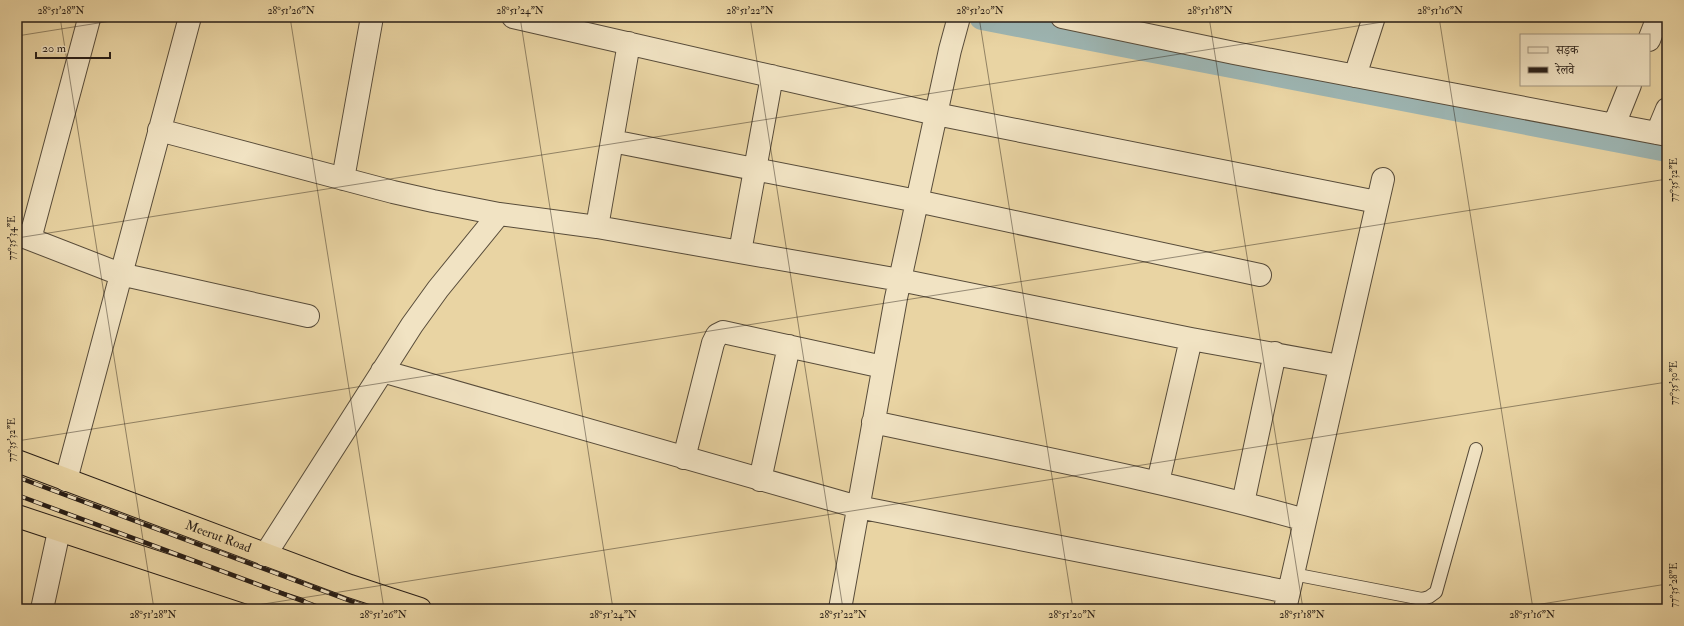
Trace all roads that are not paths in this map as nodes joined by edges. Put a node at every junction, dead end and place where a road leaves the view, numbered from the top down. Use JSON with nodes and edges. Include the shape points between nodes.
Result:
{"nodes":[{"id":1,"x":190,"y":17,"type":"edge"},
{"id":2,"x":372,"y":17,"type":"edge"},
{"id":3,"x":513,"y":17,"type":"edge"},
{"id":4,"x":959,"y":17,"type":"edge"},
{"id":5,"x":1062,"y":17,"type":"edge"},
{"id":6,"x":1374,"y":17,"type":"edge"},
{"id":7,"x":1658,"y":17,"type":"edge"},
{"id":8,"x":89,"y":19,"type":"dead end"},
{"id":9,"x":1650,"y":37,"type":"edge"},
{"id":10,"x":629,"y":43,"type":"junction"},
{"id":11,"x":772,"y":76,"type":"junction"},
{"id":12,"x":1355,"y":76,"type":"junction"},
{"id":13,"x":1630,"y":86,"type":"edge"},
{"id":14,"x":1667,"y":109,"type":"edge"},
{"id":15,"x":936,"y":114,"type":"junction"},
{"id":16,"x":1614,"y":125,"type":"junction"},
{"id":17,"x":159,"y":130,"type":"junction"},
{"id":18,"x":1662,"y":134,"type":"edge"},
{"id":19,"x":612,"y":141,"type":"junction"},
{"id":20,"x":755,"y":168,"type":"junction"},
{"id":21,"x":343,"y":179,"type":"junction"},
{"id":22,"x":1383,"y":179,"type":"dead end"},
{"id":23,"x":917,"y":201,"type":"junction"},
{"id":24,"x":1377,"y":202,"type":"junction"},
{"id":25,"x":499,"y":214,"type":"junction"},
{"id":26,"x":597,"y":227,"type":"junction"},
{"id":27,"x":24,"y":237,"type":"edge"},
{"id":28,"x":740,"y":252,"type":"junction"},
{"id":29,"x":120,"y":274,"type":"junction"},
{"id":30,"x":1260,"y":274,"type":"dead end"},
{"id":31,"x":900,"y":280,"type":"junction"},
{"id":32,"x":308,"y":316,"type":"dead end"},
{"id":33,"x":1191,"y":339,"type":"junction"},
{"id":34,"x":789,"y":346,"type":"junction"},
{"id":35,"x":1276,"y":353,"type":"junction"},
{"id":36,"x":1340,"y":366,"type":"junction"},
{"id":37,"x":883,"y":367,"type":"junction"},
{"id":38,"x":382,"y":371,"type":"junction"},
{"id":39,"x":873,"y":422,"type":"junction"},
{"id":40,"x":1476,"y":449,"type":"dead end"},
{"id":41,"x":684,"y":458,"type":"junction"},
{"id":42,"x":17,"y":461,"type":"edge"},
{"id":43,"x":66,"y":480,"type":"junction"},
{"id":44,"x":760,"y":480,"type":"junction"},
{"id":45,"x":1158,"y":482,"type":"junction"},
{"id":46,"x":1243,"y":503,"type":"junction"},
{"id":47,"x":858,"y":507,"type":"junction"},
{"id":48,"x":17,"y":516,"type":"edge"},
{"id":49,"x":1305,"y":520,"type":"junction"},
{"id":50,"x":59,"y":531,"type":"junction"},
{"id":51,"x":264,"y":555,"type":"junction"},
{"id":52,"x":1288,"y":592,"type":"edge"},
{"id":53,"x":42,"y":609,"type":"edge"},
{"id":54,"x":298,"y":609,"type":"edge"},
{"id":55,"x":420,"y":609,"type":"edge"},
{"id":56,"x":840,"y":609,"type":"edge"}],
"edges":[{"from":1,"to":17,"type":"street"},
{"from":2,"to":21,"type":"street"},
{"from":3,"to":10,"type":"street"},
{"from":4,"to":15,"type":"street"},
{"from":5,"to":12,"type":"street"},
{"from":6,"to":12,"type":"street"},
{"from":7,"to":9,"type":"street"},
{"from":8,"to":27,"type":"street"},
{"from":10,"to":11,"type":"street"},
{"from":10,"to":19,"type":"street"},
{"from":11,"to":15,"type":"street"},
{"from":11,"to":20,"type":"street"},
{"from":12,"to":16,"type":"street"},
{"from":13,"to":16,"type":"street"},
{"from":14,"to":18,"type":"street"},
{"from":15,"to":23,"type":"street"},
{"from":15,"to":24,"type":"street"},
{"from":16,"to":18,"type":"street"},
{"from":17,"to":21,"type":"street"},
{"from":17,"to":29,"type":"street"},
{"from":19,"to":20,"type":"street"},
{"from":19,"to":26,"type":"street"},
{"from":20,"to":23,"type":"street"},
{"from":20,"to":28,"type":"street"},
{"from":21,"to":25,"type":"street"},
{"from":22,"to":24,"type":"street"},
{"from":23,"to":30,"type":"street"},
{"from":23,"to":31,"type":"street"},
{"from":24,"to":36,"type":"street"},
{"from":25,"to":26,"type":"street"},
{"from":25,"to":38,"type":"street","via":[[438,289]]},
{"from":26,"to":28,"type":"street"},
{"from":27,"to":29,"type":"street"},
{"from":28,"to":31,"type":"street"},
{"from":29,"to":32,"type":"street"},
{"from":29,"to":43,"type":"street"},
{"from":31,"to":33,"type":"street"},
{"from":31,"to":37,"type":"street"},
{"from":33,"to":35,"type":"street"},
{"from":33,"to":45,"type":"street"},
{"from":34,"to":37,"type":"street"},
{"from":34,"to":41,"type":"street","via":[[734,333],[723,332],[717,335]]},
{"from":34,"to":44,"type":"street"},
{"from":35,"to":36,"type":"street"},
{"from":35,"to":46,"type":"street"},
{"from":36,"to":49,"type":"street"},
{"from":37,"to":39,"type":"street"},
{"from":38,"to":41,"type":"street"},
{"from":38,"to":51,"type":"street"},
{"from":39,"to":45,"type":"street"},
{"from":39,"to":47,"type":"street"},
{"from":40,"to":52,"type":"lane","via":[[1436,592],[1422,599]]},
{"from":41,"to":44,"type":"street"},
{"from":42,"to":43,"type":"highway","name":"Meerut Road"},
{"from":43,"to":51,"type":"highway","name":"Meerut Road"},
{"from":44,"to":47,"type":"street"},
{"from":45,"to":46,"type":"street"},
{"from":46,"to":49,"type":"street"},
{"from":47,"to":52,"type":"street"},
{"from":47,"to":56,"type":"street"},
{"from":48,"to":50,"type":"highway"},
{"from":49,"to":52,"type":"street"},
{"from":50,"to":53,"type":"street"},
{"from":50,"to":54,"type":"highway"},
{"from":51,"to":55,"type":"highway","name":"Meerut Road"}]}
